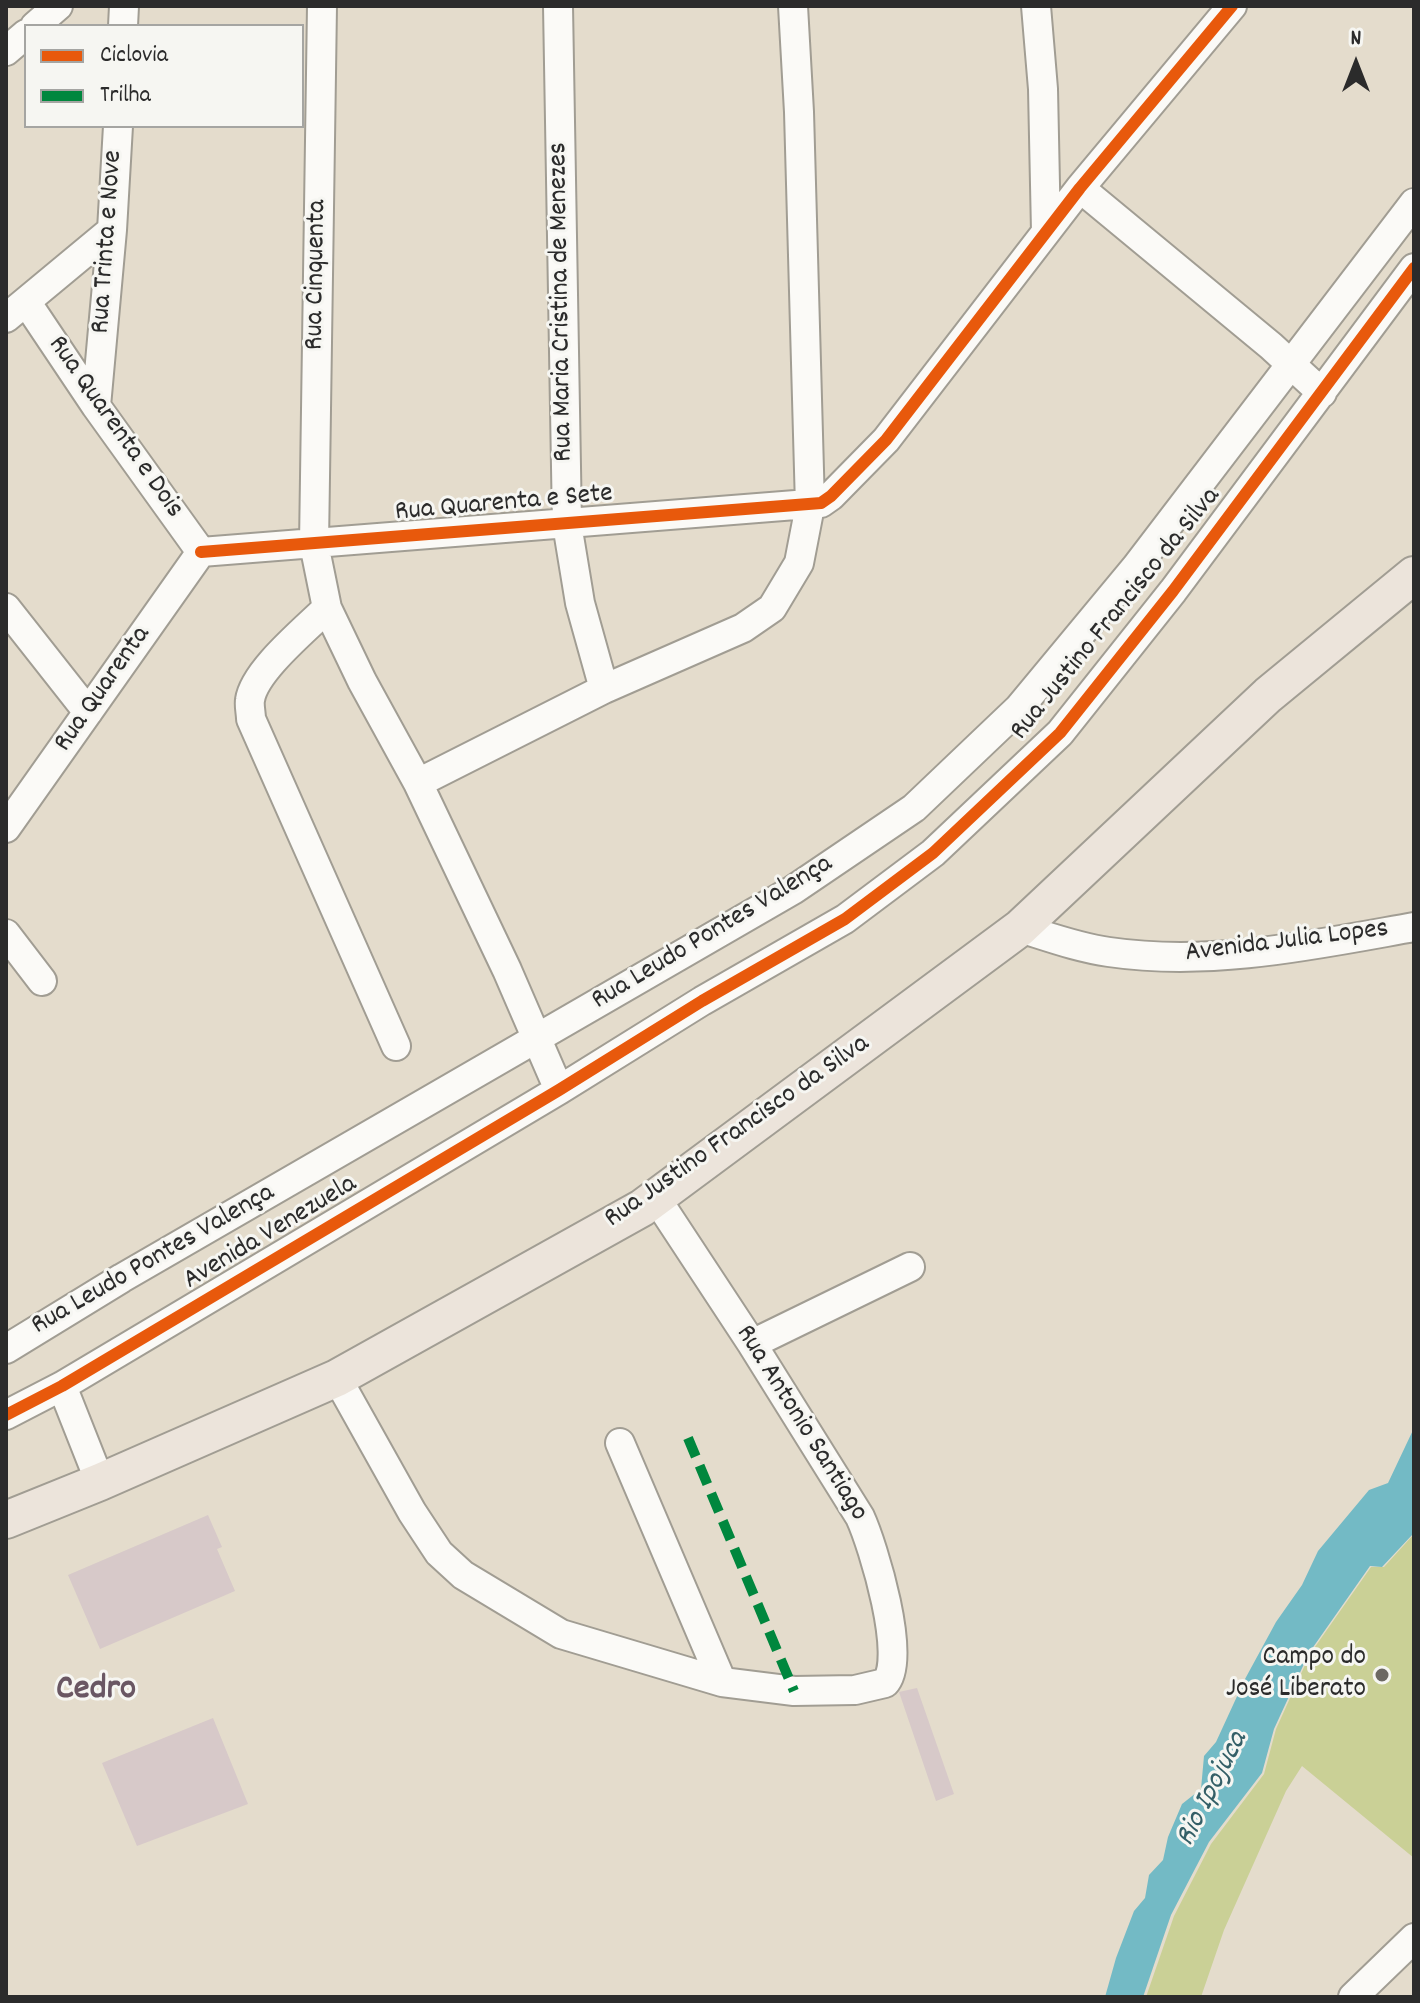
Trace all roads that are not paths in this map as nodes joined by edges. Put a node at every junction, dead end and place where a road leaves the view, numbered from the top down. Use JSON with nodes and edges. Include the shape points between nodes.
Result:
{"nodes":[{"id":1,"x":58,"y":6,"type":"edge"},
{"id":2,"x":322,"y":6,"type":"edge"},
{"id":3,"x":558,"y":6,"type":"edge"},
{"id":4,"x":793,"y":6,"type":"edge"},
{"id":5,"x":1036,"y":6,"type":"edge"},
{"id":6,"x":1232,"y":6,"type":"edge"},
{"id":7,"x":37,"y":24,"type":"edge"},
{"id":8,"x":24,"y":36,"type":"edge"},
{"id":9,"x":6,"y":51,"type":"edge"},
{"id":10,"x":118,"y":128,"type":"edge"},
{"id":11,"x":1080,"y":188,"type":"junction"},
{"id":12,"x":1414,"y":203,"type":"edge"},
{"id":13,"x":112,"y":230,"type":"junction"},
{"id":14,"x":1046,"y":232,"type":"junction"},
{"id":15,"x":1414,"y":268,"type":"edge"},
{"id":16,"x":17,"y":310,"type":"edge"},
{"id":17,"x":1291,"y":365,"type":"junction"},
{"id":18,"x":1322,"y":393,"type":"junction"},
{"id":19,"x":96,"y":406,"type":"junction"},
{"id":20,"x":810,"y":506,"type":"junction"},
{"id":21,"x":567,"y":524,"type":"junction"},
{"id":22,"x":314,"y":544,"type":"junction"},
{"id":23,"x":201,"y":552,"type":"junction"},
{"id":24,"x":1414,"y":575,"type":"edge"},
{"id":25,"x":6,"y":608,"type":"edge"},
{"id":26,"x":327,"y":608,"type":"junction"},
{"id":27,"x":604,"y":689,"type":"junction"},
{"id":28,"x":88,"y":712,"type":"junction"},
{"id":29,"x":418,"y":783,"type":"junction"},
{"id":30,"x":6,"y":828,"type":"edge"},
{"id":31,"x":1414,"y":927,"type":"edge"},
{"id":32,"x":1020,"y":928,"type":"junction"},
{"id":33,"x":6,"y":934,"type":"edge"},
{"id":34,"x":42,"y":981,"type":"dead end"},
{"id":35,"x":536,"y":1040,"type":"junction"},
{"id":36,"x":396,"y":1046,"type":"dead end"},
{"id":37,"x":559,"y":1090,"type":"junction"},
{"id":38,"x":656,"y":1198,"type":"junction"},
{"id":39,"x":910,"y":1267,"type":"dead end"},
{"id":40,"x":752,"y":1344,"type":"junction"},
{"id":41,"x":6,"y":1349,"type":"edge"},
{"id":42,"x":337,"y":1378,"type":"junction"},
{"id":43,"x":62,"y":1386,"type":"junction"},
{"id":44,"x":6,"y":1415,"type":"edge"},
{"id":45,"x":620,"y":1443,"type":"dead end"},
{"id":46,"x":100,"y":1482,"type":"junction"},
{"id":47,"x":6,"y":1520,"type":"edge"},
{"id":48,"x":722,"y":1682,"type":"junction"},
{"id":49,"x":1414,"y":1938,"type":"edge"},
{"id":50,"x":1353,"y":1997,"type":"edge"}],
"edges":[{"from":1,"to":7,"type":"street"},
{"from":2,"to":22,"type":"street","name":"Rua Cinquenta"},
{"from":3,"to":21,"type":"street","name":"Rua Maria Cristina de Menezes"},
{"from":4,"to":20,"type":"street"},
{"from":5,"to":14,"type":"street"},
{"from":6,"to":11,"type":"street"},
{"from":8,"to":9,"type":"street"},
{"from":10,"to":13,"type":"street","name":"Rua Trinta e Nove"},
{"from":11,"to":14,"type":"street"},
{"from":11,"to":17,"type":"street"},
{"from":12,"to":17,"type":"street","name":"Rua Leudo Pontes Valença"},
{"from":13,"to":16,"type":"street"},
{"from":13,"to":19,"type":"street","name":"Rua Trinta e Nove"},
{"from":14,"to":20,"type":"street","via":[[886,440],[831,496]]},
{"from":15,"to":18,"type":"street","name":"Rua Justino Francisco da Silva"},
{"from":16,"to":19,"type":"street","name":"Rua Quarenta e Dois"},
{"from":17,"to":18,"type":"street"},
{"from":17,"to":35,"type":"street","name":"Rua Leudo Pontes Valença","via":[[1136,567],[1019,708],[914,808],[793,890]]},
{"from":18,"to":37,"type":"street","name":"Rua Justino Francisco da Silva","via":[[1060,733],[933,853],[845,919]]},
{"from":19,"to":23,"type":"street","name":"Rua Quarenta e Dois"},
{"from":20,"to":21,"type":"street","name":"Rua Quarenta e Sete"},
{"from":20,"to":27,"type":"street","via":[[799,563],[772,608],[743,628]]},
{"from":21,"to":22,"type":"street","name":"Rua Quarenta e Sete"},
{"from":21,"to":27,"type":"street","name":"Rua Maria Cristina de Menezes","via":[[580,603]]},
{"from":22,"to":23,"type":"street","name":"Rua Quarenta e Sete"},
{"from":22,"to":26,"type":"street","name":"Rua Cinquenta"},
{"from":23,"to":28,"type":"street","name":"Rua Quarenta"},
{"from":24,"to":32,"type":"main road","name":"Rua Justino Francisco da Silva","via":[[1268,695]]},
{"from":25,"to":28,"type":"street"},
{"from":26,"to":29,"type":"street","name":"Rua Cinquenta"},
{"from":26,"to":36,"type":"street","via":[[266,670],[249,701],[251,719]]},
{"from":27,"to":29,"type":"street"},
{"from":28,"to":30,"type":"street","name":"Rua Quarenta"},
{"from":29,"to":35,"type":"street","name":"Rua Cinquenta"},
{"from":31,"to":32,"type":"street","name":"Avenida Julia Lopes","via":[[1210,959],[1107,952]]},
{"from":32,"to":38,"type":"main road","name":"Rua Justino Francisco da Silva"},
{"from":33,"to":34,"type":"street"},
{"from":35,"to":37,"type":"street","name":"Rua Cinquenta"},
{"from":35,"to":41,"type":"street","name":"Rua Leudo Pontes Valença"},
{"from":37,"to":43,"type":"street","name":"Avenida Venezuela"},
{"from":38,"to":40,"type":"street","name":"Rua Antonio Santiago"},
{"from":38,"to":42,"type":"main road","name":"Rua Justino Francisco da Silva"},
{"from":39,"to":40,"type":"street"},
{"from":40,"to":48,"type":"street","name":"Rua Antonio Santiago","via":[[870,1538],[888,1614],[894,1669],[885,1683],[855,1690],[794,1691]]},
{"from":42,"to":46,"type":"main road","name":"Rua Justino Francisco da Silva"},
{"from":42,"to":48,"type":"street","via":[[412,1512],[439,1553],[463,1575],[561,1634]]},
{"from":43,"to":44,"type":"street","name":"Avenida Venezuela"},
{"from":43,"to":46,"type":"street"},
{"from":45,"to":48,"type":"street"},
{"from":46,"to":47,"type":"main road","name":"Rua Justino Francisco da Silva"},
{"from":49,"to":50,"type":"street"}]}
